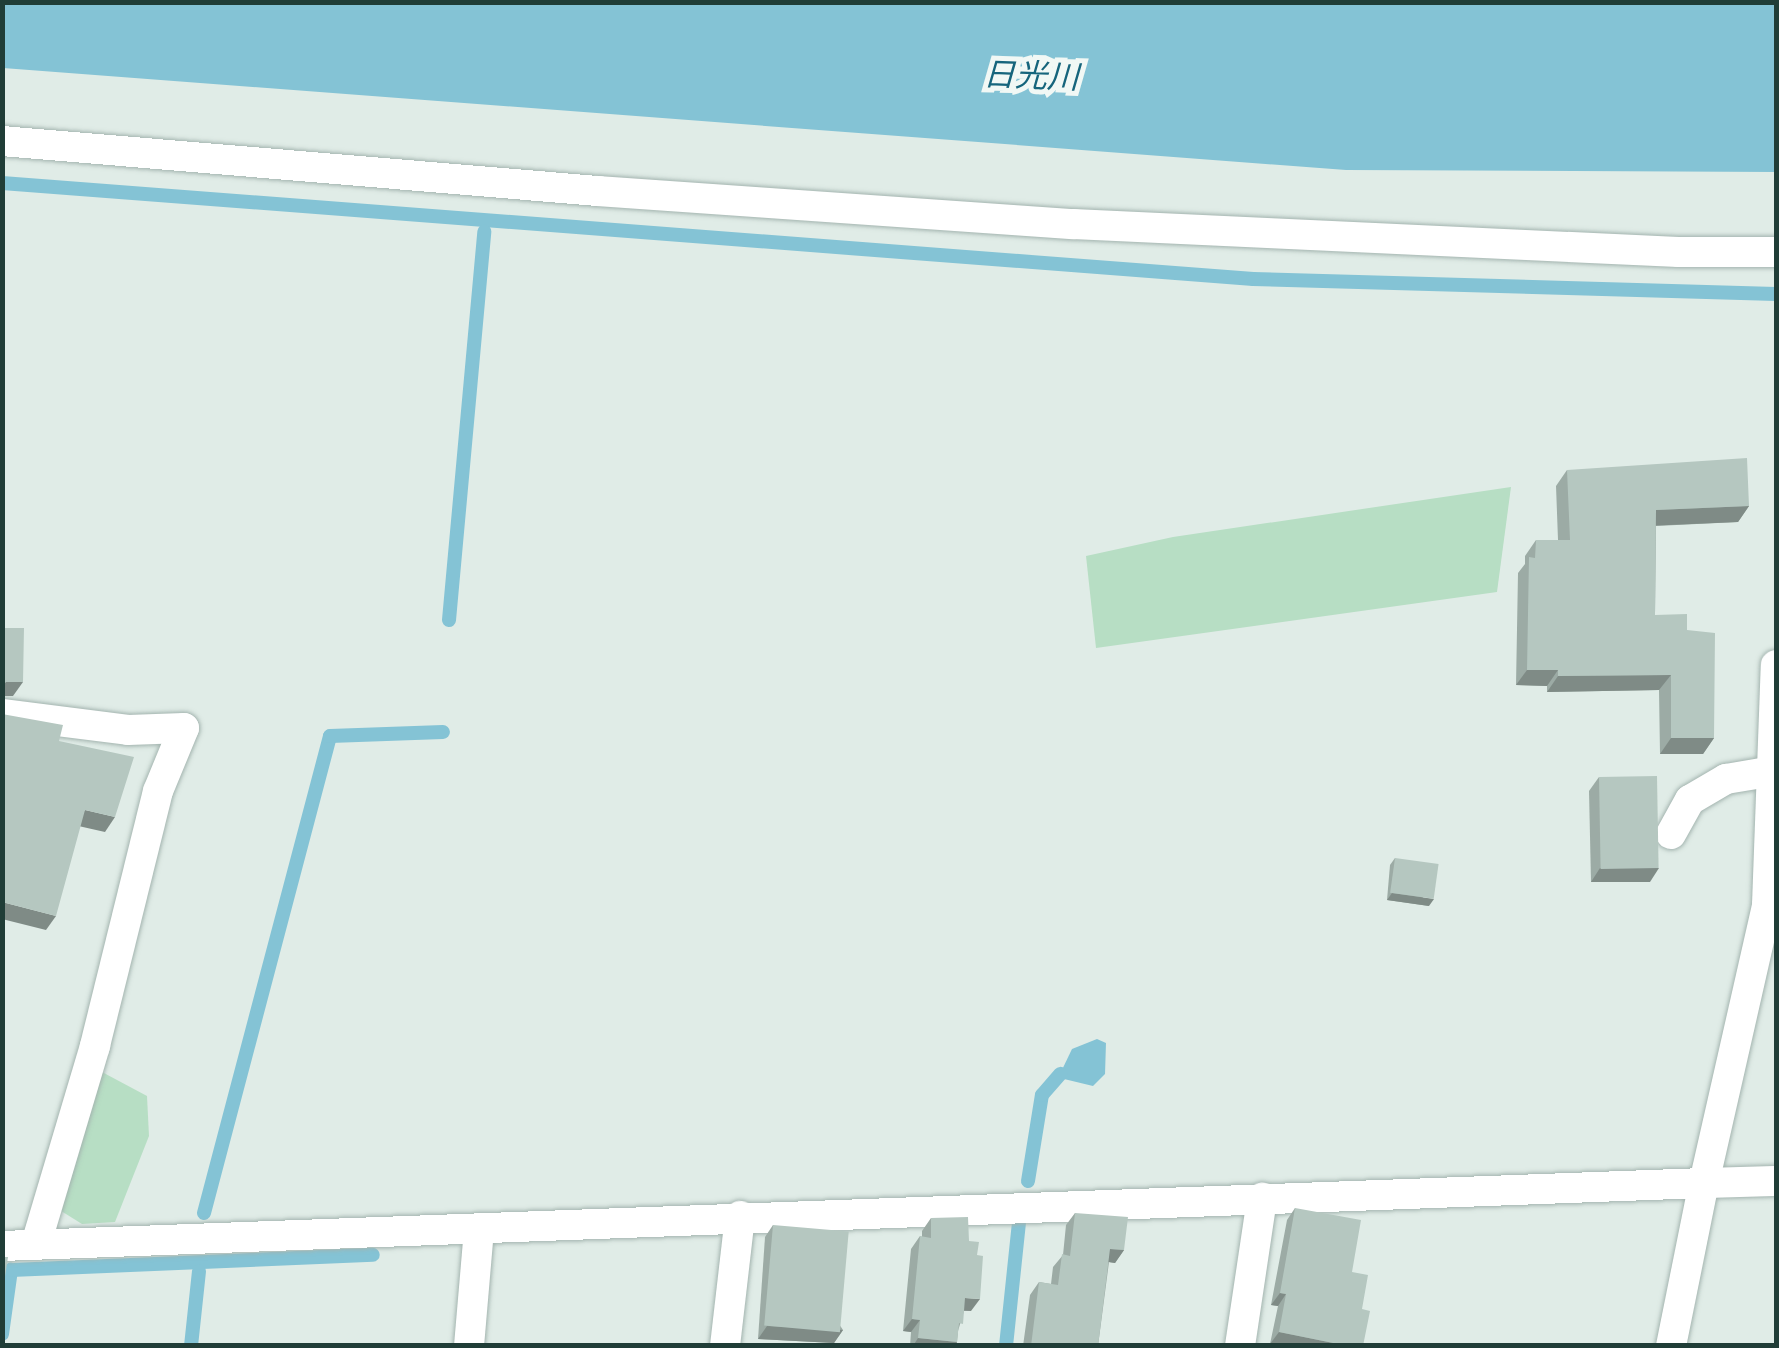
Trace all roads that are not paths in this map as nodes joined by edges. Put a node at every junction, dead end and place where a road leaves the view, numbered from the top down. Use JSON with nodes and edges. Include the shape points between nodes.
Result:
{"nodes":[{"id":1,"x":2,"y":141,"type":"edge"},
{"id":2,"x":1776,"y":252,"type":"edge"},
{"id":3,"x":1776,"y":665,"type":"edge"},
{"id":4,"x":2,"y":714,"type":"edge"},
{"id":5,"x":1774,"y":772,"type":"edge"},
{"id":6,"x":1670,"y":834,"type":"dead end"},
{"id":7,"x":1776,"y":1180,"type":"edge"},
{"id":8,"x":1704,"y":1183,"type":"junction"},
{"id":9,"x":1262,"y":1198,"type":"junction"},
{"id":10,"x":740,"y":1216,"type":"junction"},
{"id":11,"x":479,"y":1229,"type":"junction"},
{"id":12,"x":36,"y":1244,"type":"junction"},
{"id":13,"x":2,"y":1246,"type":"edge"},
{"id":14,"x":469,"y":1346,"type":"edge"},
{"id":15,"x":725,"y":1346,"type":"edge"},
{"id":16,"x":1240,"y":1346,"type":"edge"},
{"id":17,"x":1671,"y":1346,"type":"edge"}],
"edges":[{"from":1,"to":2,"type":"street","via":[[1073,224]]},
{"from":3,"to":5,"type":"street"},
{"from":4,"to":12,"type":"street","via":[[128,730],[184,728],[158,792],[95,1046]]},
{"from":5,"to":6,"type":"street","via":[[1726,779],[1690,800]]},
{"from":5,"to":8,"type":"street","via":[[1768,904]]},
{"from":7,"to":8,"type":"street"},
{"from":8,"to":9,"type":"street"},
{"from":8,"to":17,"type":"street"},
{"from":9,"to":10,"type":"street"},
{"from":9,"to":16,"type":"street"},
{"from":10,"to":11,"type":"street"},
{"from":10,"to":15,"type":"street"},
{"from":11,"to":12,"type":"street"},
{"from":11,"to":14,"type":"street"},
{"from":12,"to":13,"type":"street"}]}
